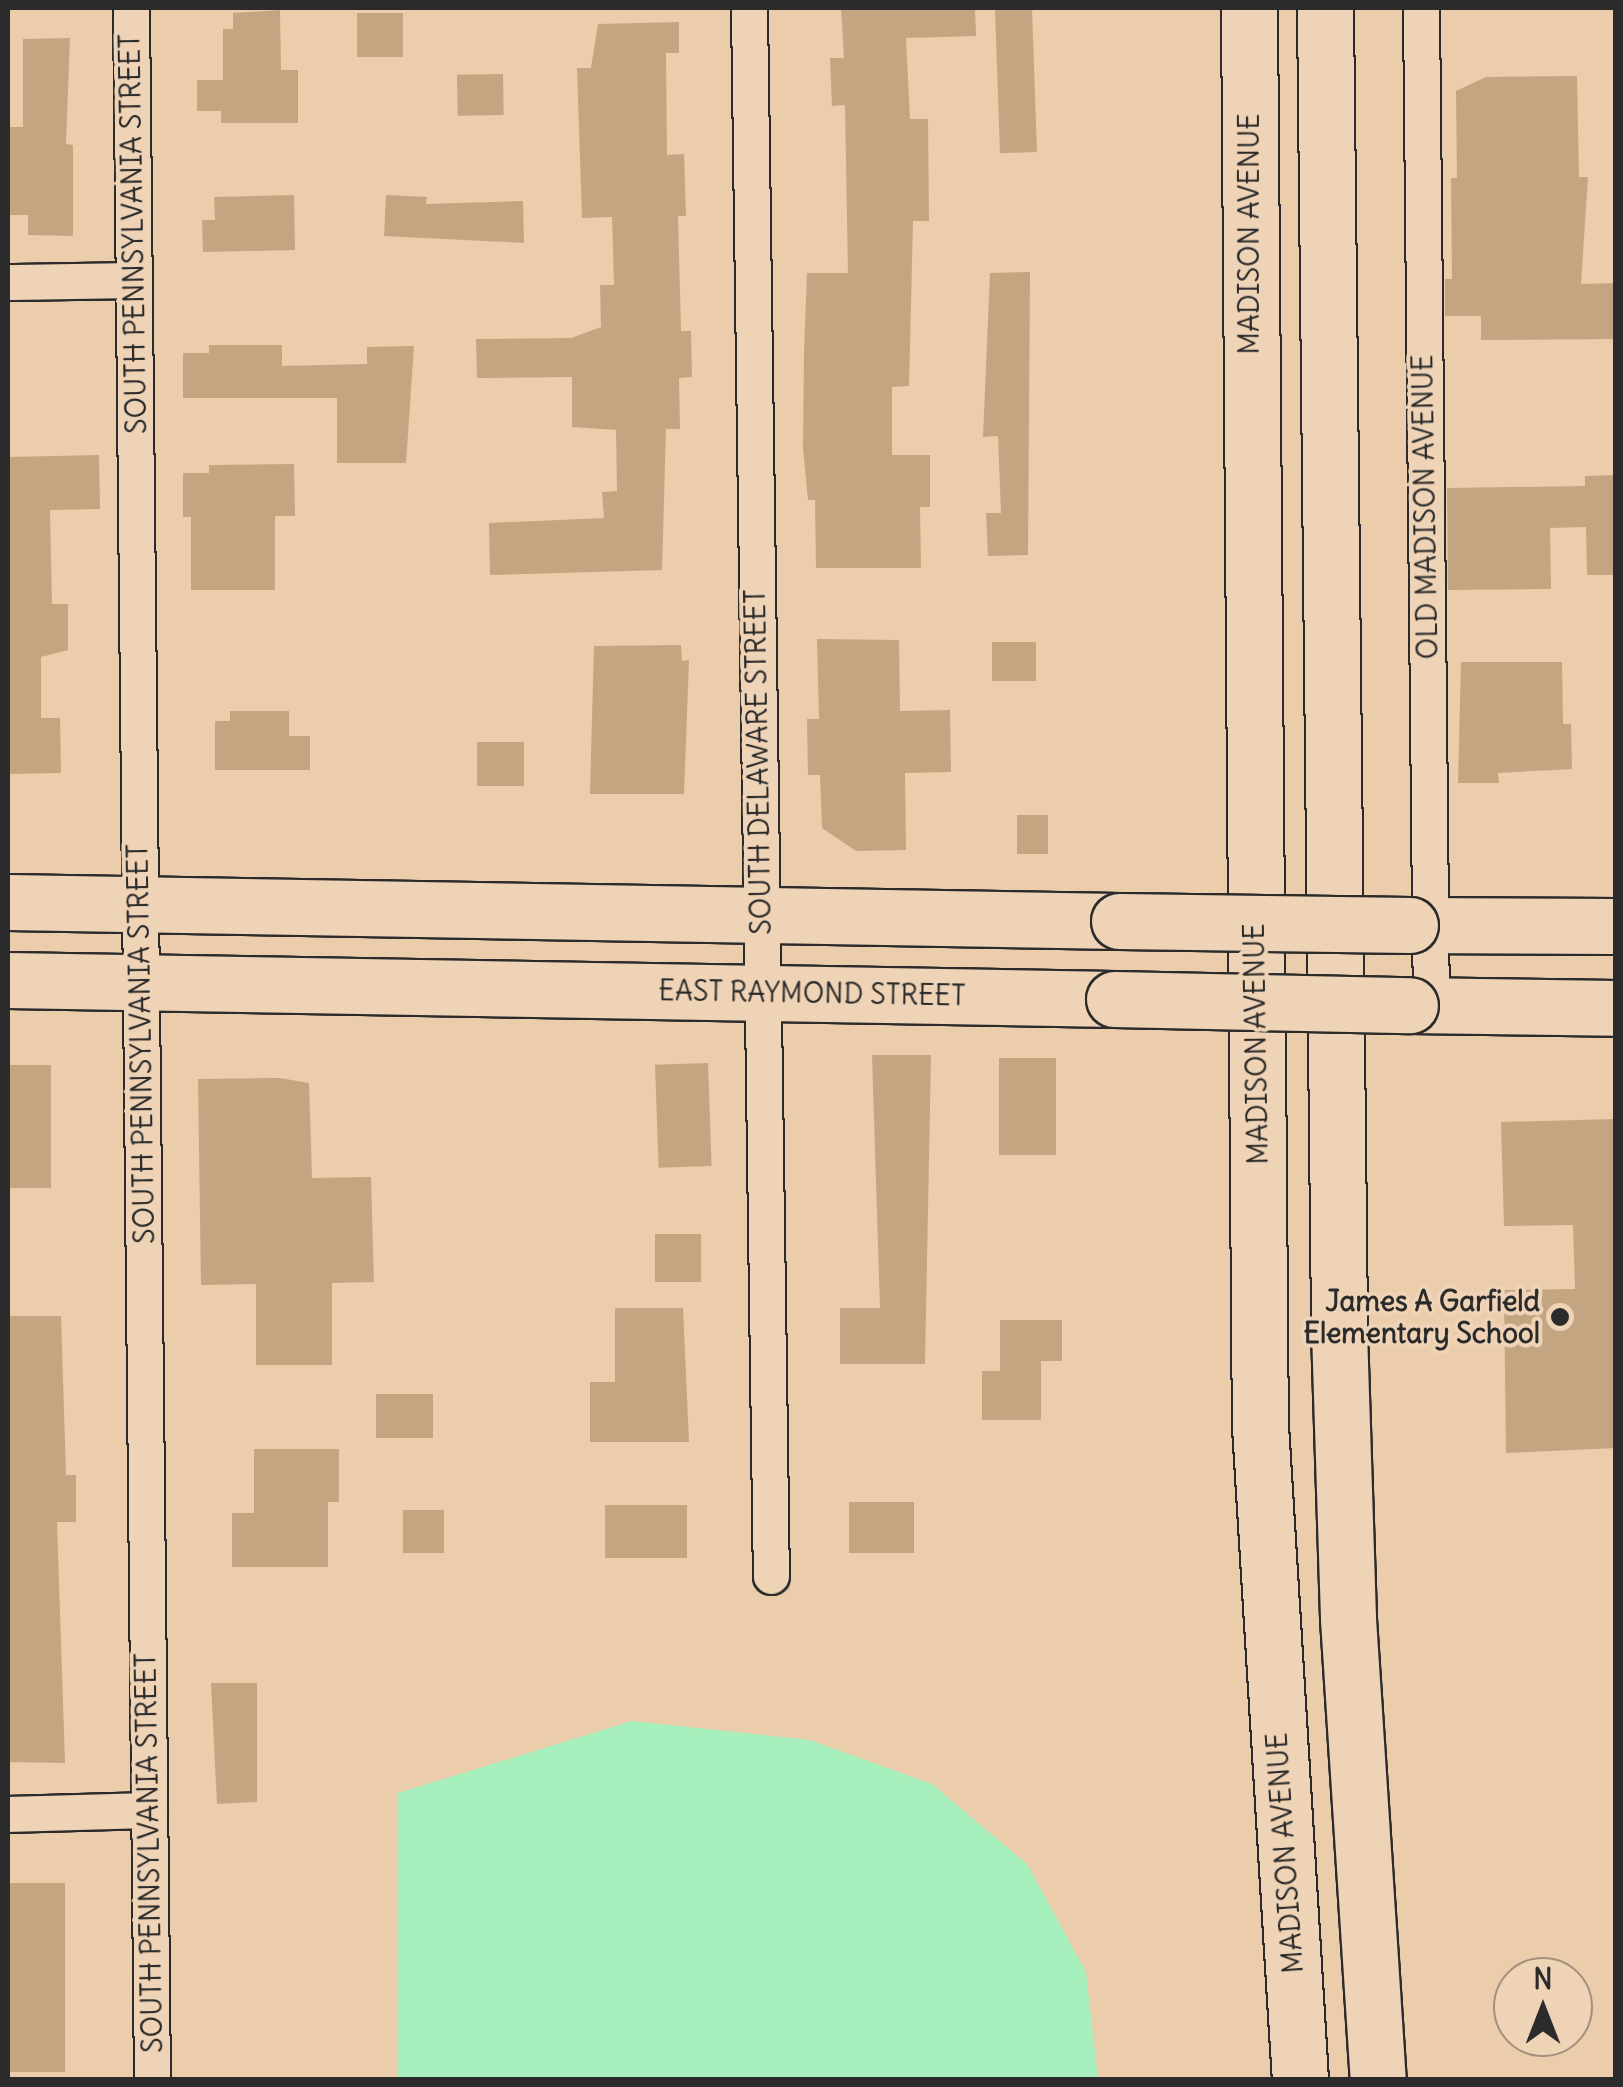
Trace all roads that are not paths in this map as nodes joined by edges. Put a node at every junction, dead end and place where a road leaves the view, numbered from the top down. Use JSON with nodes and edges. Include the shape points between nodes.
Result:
{"nodes":[{"id":1,"x":131,"y":8,"type":"edge"},
{"id":2,"x":748,"y":8,"type":"edge"},
{"id":3,"x":1248,"y":8,"type":"edge"},
{"id":4,"x":1325,"y":8,"type":"edge"},
{"id":5,"x":1421,"y":8,"type":"edge"},
{"id":6,"x":134,"y":280,"type":"junction"},
{"id":7,"x":8,"y":282,"type":"edge"},
{"id":8,"x":8,"y":902,"type":"edge"},
{"id":9,"x":140,"y":902,"type":"junction"},
{"id":10,"x":760,"y":912,"type":"junction"},
{"id":11,"x":1420,"y":924,"type":"junction"},
{"id":12,"x":1616,"y":926,"type":"edge"},
{"id":13,"x":8,"y":980,"type":"edge"},
{"id":14,"x":141,"y":981,"type":"junction"},
{"id":15,"x":760,"y":992,"type":"junction"},
{"id":16,"x":1421,"y":1006,"type":"junction"},
{"id":17,"x":1616,"y":1008,"type":"edge"},
{"id":18,"x":770,"y":1576,"type":"dead end"},
{"id":19,"x":149,"y":1810,"type":"junction"},
{"id":20,"x":8,"y":1814,"type":"edge"},
{"id":21,"x":152,"y":2080,"type":"edge"},
{"id":22,"x":1300,"y":2080,"type":"edge"},
{"id":23,"x":1378,"y":2080,"type":"edge"}],
"edges":[{"from":1,"to":6,"type":"street","name":"SOUTH PENNSYLVANIA STREET"},
{"from":2,"to":10,"type":"street","name":"SOUTH DELAWARE STREET"},
{"from":3,"to":22,"type":"main road","name":"MADISON AVENUE","via":[[1260,1426]]},
{"from":4,"to":23,"type":"main road","via":[[1339,1331],[1348,1620]]},
{"from":5,"to":11,"type":"street","name":"OLD MADISON AVENUE"},
{"from":6,"to":7,"type":"street"},
{"from":6,"to":9,"type":"street","name":"SOUTH PENNSYLVANIA STREET"},
{"from":8,"to":9,"type":"main road"},
{"from":9,"to":10,"type":"main road"},
{"from":9,"to":14,"type":"street","name":"SOUTH PENNSYLVANIA STREET"},
{"from":10,"to":11,"type":"main road","bridge":true},
{"from":10,"to":15,"type":"street","name":"SOUTH DELAWARE STREET"},
{"from":11,"to":12,"type":"main road"},
{"from":11,"to":16,"type":"street","name":"OLD MADISON AVENUE"},
{"from":13,"to":14,"type":"main road","name":"EAST RAYMOND STREET"},
{"from":14,"to":15,"type":"main road","name":"EAST RAYMOND STREET"},
{"from":14,"to":19,"type":"street","name":"SOUTH PENNSYLVANIA STREET"},
{"from":15,"to":16,"type":"main road","name":"EAST RAYMOND STREET","bridge":true},
{"from":15,"to":18,"type":"street","name":"SOUTH DELAWARE STREET"},
{"from":16,"to":17,"type":"main road","name":"EAST RAYMOND STREET"},
{"from":19,"to":20,"type":"street"},
{"from":19,"to":21,"type":"street","name":"SOUTH PENNSYLVANIA STREET"}]}
